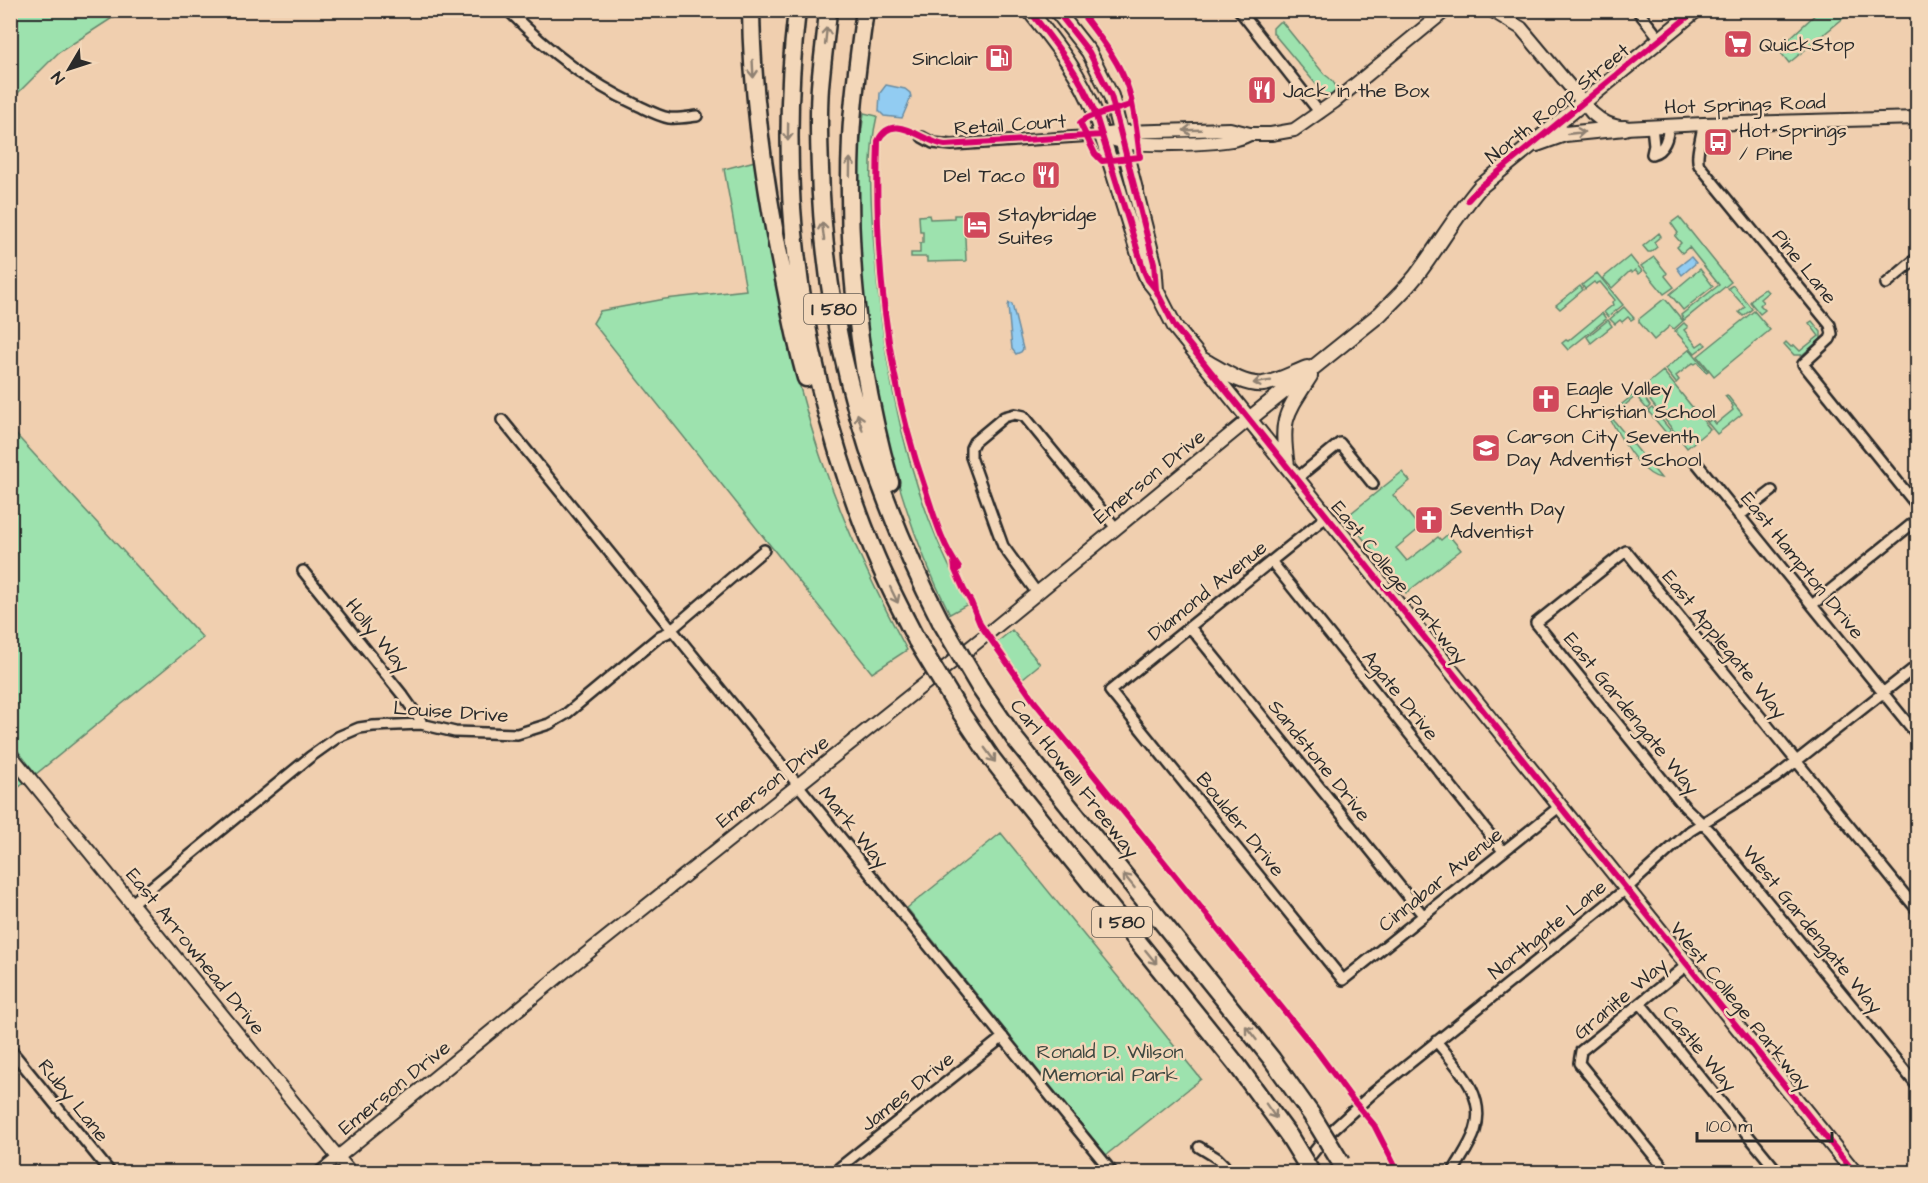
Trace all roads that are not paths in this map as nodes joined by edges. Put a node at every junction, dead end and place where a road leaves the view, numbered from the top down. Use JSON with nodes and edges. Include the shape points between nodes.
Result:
{"nodes":[{"id":1,"x":508,"y":10,"type":"edge"},
{"id":2,"x":752,"y":10,"type":"edge"},
{"id":3,"x":797,"y":10,"type":"edge"},
{"id":4,"x":828,"y":10,"type":"edge"},
{"id":5,"x":865,"y":10,"type":"edge"},
{"id":6,"x":1029,"y":10,"type":"edge"},
{"id":7,"x":1239,"y":10,"type":"edge"},
{"id":8,"x":1446,"y":10,"type":"edge"},
{"id":9,"x":1491,"y":10,"type":"edge"},
{"id":10,"x":1637,"y":10,"type":"edge"},
{"id":11,"x":1696,"y":10,"type":"edge"},
{"id":12,"x":1060,"y":13,"type":"edge"},
{"id":13,"x":1660,"y":39,"type":"junction"},
{"id":14,"x":1583,"y":102,"type":"junction"},
{"id":15,"x":1320,"y":113,"type":"junction"},
{"id":16,"x":697,"y":116,"type":"dead end"},
{"id":17,"x":1917,"y":118,"type":"edge"},
{"id":18,"x":1703,"y":124,"type":"junction"},
{"id":19,"x":1668,"y":125,"type":"junction"},
{"id":20,"x":1652,"y":126,"type":"junction"},
{"id":21,"x":1624,"y":128,"type":"junction"},
{"id":22,"x":1102,"y":135,"type":"junction"},
{"id":23,"x":922,"y":137,"type":"dead end"},
{"id":24,"x":1122,"y":137,"type":"junction"},
{"id":25,"x":1530,"y":146,"type":"junction"},
{"id":26,"x":1917,"y":257,"type":"edge"},
{"id":27,"x":1886,"y":284,"type":"dead end"},
{"id":28,"x":1156,"y":290,"type":"junction"},
{"id":29,"x":1196,"y":356,"type":"junction"},
{"id":30,"x":1318,"y":364,"type":"junction"},
{"id":31,"x":502,"y":420,"type":"dead end"},
{"id":32,"x":1248,"y":420,"type":"junction"},
{"id":33,"x":1695,"y":460,"type":"dead end"},
{"id":34,"x":1292,"y":474,"type":"junction"},
{"id":35,"x":1372,"y":484,"type":"dead end"},
{"id":36,"x":1772,"y":491,"type":"dead end"},
{"id":37,"x":1917,"y":507,"type":"edge"},
{"id":38,"x":1739,"y":516,"type":"junction"},
{"id":39,"x":1326,"y":517,"type":"junction"},
{"id":40,"x":1917,"y":519,"type":"edge"},
{"id":41,"x":1116,"y":528,"type":"junction"},
{"id":42,"x":872,"y":549,"type":"junction"},
{"id":43,"x":764,"y":550,"type":"dead end"},
{"id":44,"x":1271,"y":561,"type":"junction"},
{"id":45,"x":303,"y":571,"type":"dead end"},
{"id":46,"x":1037,"y":593,"type":"junction"},
{"id":47,"x":927,"y":594,"type":"junction"},
{"id":48,"x":1812,"y":605,"type":"junction"},
{"id":49,"x":1536,"y":623,"type":"joint"},
{"id":50,"x":1190,"y":627,"type":"junction"},
{"id":51,"x":673,"y":628,"type":"junction"},
{"id":52,"x":1917,"y":665,"type":"edge"},
{"id":53,"x":1110,"y":691,"type":"joint"},
{"id":54,"x":1882,"y":693,"type":"junction"},
{"id":55,"x":421,"y":724,"type":"junction"},
{"id":56,"x":1917,"y":736,"type":"edge"},
{"id":57,"x":10,"y":754,"type":"edge"},
{"id":58,"x":1797,"y":761,"type":"junction"},
{"id":59,"x":798,"y":786,"type":"junction"},
{"id":60,"x":1559,"y":807,"type":"junction"},
{"id":61,"x":1702,"y":824,"type":"junction"},
{"id":62,"x":1503,"y":851,"type":"junction"},
{"id":63,"x":1626,"y":889,"type":"junction"},
{"id":64,"x":132,"y":903,"type":"junction"},
{"id":65,"x":1917,"y":911,"type":"edge"},
{"id":66,"x":1422,"y":915,"type":"junction"},
{"id":67,"x":1688,"y":965,"type":"junction"},
{"id":68,"x":1343,"y":980,"type":"joint"},
{"id":69,"x":1640,"y":1003,"type":"junction"},
{"id":70,"x":1003,"y":1037,"type":"junction"},
{"id":71,"x":1436,"y":1041,"type":"junction"},
{"id":72,"x":10,"y":1049,"type":"edge"},
{"id":73,"x":1917,"y":1088,"type":"edge"},
{"id":74,"x":1199,"y":1147,"type":"dead end"},
{"id":75,"x":338,"y":1157,"type":"junction"},
{"id":76,"x":1344,"y":1168,"type":"edge"},
{"id":77,"x":110,"y":1173,"type":"edge"},
{"id":78,"x":319,"y":1173,"type":"edge"},
{"id":79,"x":350,"y":1173,"type":"edge"},
{"id":80,"x":834,"y":1173,"type":"edge"},
{"id":81,"x":1112,"y":1173,"type":"edge"},
{"id":82,"x":1224,"y":1173,"type":"edge"},
{"id":83,"x":1298,"y":1173,"type":"edge"},
{"id":84,"x":1311,"y":1173,"type":"edge"},
{"id":85,"x":1453,"y":1173,"type":"edge"},
{"id":86,"x":1667,"y":1173,"type":"edge"},
{"id":87,"x":1778,"y":1173,"type":"edge"},
{"id":88,"x":1854,"y":1173,"type":"edge"}],
"edges":[{"from":1,"to":16,"type":"street","via":[[560,57],[616,95],[668,117]]},
{"from":2,"to":42,"type":"highway","one_way":true,"via":[[754,76],[766,183],[799,354],[826,445]]},
{"from":3,"to":42,"type":"highway","number":"I 580","one_way":true,"via":[[788,144],[801,299],[831,432]]},
{"from":47,"to":4,"type":"highway","name":"Carl Howell Freeway","number":"I 580","one_way":true,"via":[[895,524],[858,416],[831,294],[821,212],[819,139]]},
{"from":47,"to":5,"type":"highway","one_way":true,"via":[[884,459],[868,392],[858,320],[850,171]]},
{"from":6,"to":22,"type":"main road","name":"East College Parkway","via":[[1076,72]]},
{"from":7,"to":15,"type":"street"},
{"from":8,"to":15,"type":"street"},
{"from":9,"to":14,"type":"street","name":"Hot Springs Road","via":[[1521,28]]},
{"from":10,"to":13,"type":"street"},
{"from":11,"to":13,"type":"main road","name":"North Roop Street"},
{"from":12,"to":24,"type":"main road","name":"East College Parkway","via":[[1101,74]]},
{"from":13,"to":14,"type":"main road","name":"North Roop Street"},
{"from":14,"to":21,"type":"street","name":"Hot Springs Road","via":[[1605,123]]},
{"from":14,"to":25,"type":"main road","name":"North Roop Street"},
{"from":15,"to":24,"type":"street","via":[[1284,133],[1250,134],[1230,129]]},
{"from":17,"to":18,"type":"street","name":"Hot Springs Road"},
{"from":18,"to":19,"type":"street","name":"Hot Springs Road"},
{"from":18,"to":37,"type":"street","name":"Pine Lane","via":[[1696,155],[1700,165],[1830,326],[1830,339],[1803,364]]},
{"from":19,"to":20,"type":"street","name":"Hot Springs Road"},
{"from":19,"to":20,"type":"street","via":[[1668,137],[1652,154]]},
{"from":20,"to":21,"type":"street","name":"Hot Springs Road"},
{"from":25,"to":21,"type":"main road","one_way":true,"via":[[1565,134]]},
{"from":22,"to":23,"type":"street","name":"Retail Court","via":[[952,145]]},
{"from":22,"to":24,"type":"street"},
{"from":22,"to":28,"type":"main road","name":"East College Parkway","via":[[1144,271]]},
{"from":24,"to":28,"type":"main road","name":"East College Parkway","via":[[1154,263]]},
{"from":25,"to":30,"type":"main road","name":"North Roop Street","via":[[1480,187],[1400,294]]},
{"from":26,"to":27,"type":"street"},
{"from":28,"to":29,"type":"main road","name":"East College Parkway"},
{"from":30,"to":29,"type":"main road","one_way":true,"via":[[1264,384],[1253,384]]},
{"from":29,"to":32,"type":"main road","name":"East College Parkway"},
{"from":30,"to":32,"type":"main road","name":"North Roop Street"},
{"from":30,"to":34,"type":"main road","via":[[1290,407],[1284,424]]},
{"from":31,"to":51,"type":"street","name":"Mark Way"},
{"from":32,"to":34,"type":"main road","name":"East College Parkway"},
{"from":32,"to":41,"type":"street","name":"Emerson Drive"},
{"from":33,"to":38,"type":"street","name":"East Hampton Drive"},
{"from":34,"to":35,"type":"street","via":[[1340,443]]},
{"from":34,"to":39,"type":"main road","name":"East College Parkway"},
{"from":36,"to":38,"type":"street"},
{"from":38,"to":48,"type":"street","name":"East Hampton Drive"},
{"from":39,"to":44,"type":"street","name":"Diamond Avenue"},
{"from":39,"to":60,"type":"main road","name":"East College Parkway"},
{"from":40,"to":48,"type":"street"},
{"from":41,"to":46,"type":"street","name":"Emerson Drive"},
{"from":41,"to":46,"type":"street","via":[[1024,416],[1007,415],[976,440],[971,456],[1001,542]]},
{"from":42,"to":84,"type":"highway","number":"I 580","one_way":true,"bridge":true,"via":[[917,641],[992,759],[1237,1065]]},
{"from":43,"to":51,"type":"street","name":"Louise Drive"},
{"from":44,"to":50,"type":"street","name":"Diamond Avenue"},
{"from":44,"to":62,"type":"street","name":"Agate Drive"},
{"from":45,"to":55,"type":"street","name":"Holly Way","via":[[404,697]]},
{"from":46,"to":59,"type":"street","name":"Emerson Drive"},
{"from":76,"to":47,"type":"highway","name":"Carl Howell Freeway","number":"I 580","one_way":true,"bridge":true,"via":[[1264,1050],[1015,738],[980,688]]},
{"from":48,"to":54,"type":"street","name":"East Hampton Drive"},
{"from":49,"to":58,"type":"street","name":"East Applegate Way","via":[[1626,551]]},
{"from":49,"to":61,"type":"street","name":"East Gardengate Way"},
{"from":50,"to":53,"type":"street","name":"Diamond Avenue"},
{"from":50,"to":66,"type":"street","name":"Sandstone Drive"},
{"from":51,"to":55,"type":"street","name":"Louise Drive","via":[[549,724],[517,734],[455,732]]},
{"from":51,"to":59,"type":"street","name":"Mark Way"},
{"from":52,"to":54,"type":"street","name":"Northgate Lane"},
{"from":53,"to":68,"type":"street","name":"Boulder Drive"},
{"from":54,"to":56,"type":"street","name":"East Hampton Drive"},
{"from":54,"to":58,"type":"street","name":"Northgate Lane"},
{"from":55,"to":64,"type":"street","name":"Louise Drive","via":[[359,728],[338,737]]},
{"from":57,"to":64,"type":"street","name":"East Arrowhead Drive"},
{"from":58,"to":61,"type":"street","name":"Northgate Lane"},
{"from":58,"to":65,"type":"street","name":"East Applegate Way"},
{"from":59,"to":70,"type":"street","name":"Mark Way"},
{"from":59,"to":75,"type":"street","name":"Emerson Drive"},
{"from":60,"to":62,"type":"street","name":"Cinnabar Avenue"},
{"from":60,"to":63,"type":"main road","name":"East College Parkway"},
{"from":61,"to":63,"type":"street","name":"Northgate Lane"},
{"from":61,"to":73,"type":"street","name":"West Gardengate Way"},
{"from":62,"to":66,"type":"street","name":"Cinnabar Avenue"},
{"from":63,"to":67,"type":"main road","name":"West College Parkway"},
{"from":63,"to":71,"type":"street","name":"Northgate Lane"},
{"from":64,"to":75,"type":"street","name":"East Arrowhead Drive"},
{"from":66,"to":68,"type":"street","name":"Cinnabar Avenue"},
{"from":67,"to":69,"type":"street","name":"Granite Way"},
{"from":67,"to":88,"type":"main road","name":"West College Parkway"},
{"from":69,"to":86,"type":"street","name":"Granite Way","via":[[1581,1051],[1579,1063]]},
{"from":69,"to":87,"type":"street","name":"Castle Way"},
{"from":70,"to":80,"type":"street","name":"James Drive"},
{"from":70,"to":81,"type":"street","name":"Mark Way"},
{"from":71,"to":83,"type":"street","name":"Northgate Lane","via":[[1328,1134]]},
{"from":71,"to":85,"type":"street","via":[[1467,1079],[1478,1118],[1475,1132]]},
{"from":72,"to":77,"type":"street","name":"Ruby Lane"},
{"from":74,"to":82,"type":"street","via":[[1224,1165]]},
{"from":75,"to":78,"type":"street","name":"Emerson Drive"},
{"from":75,"to":79,"type":"street","name":"East Arrowhead Drive"}]}
